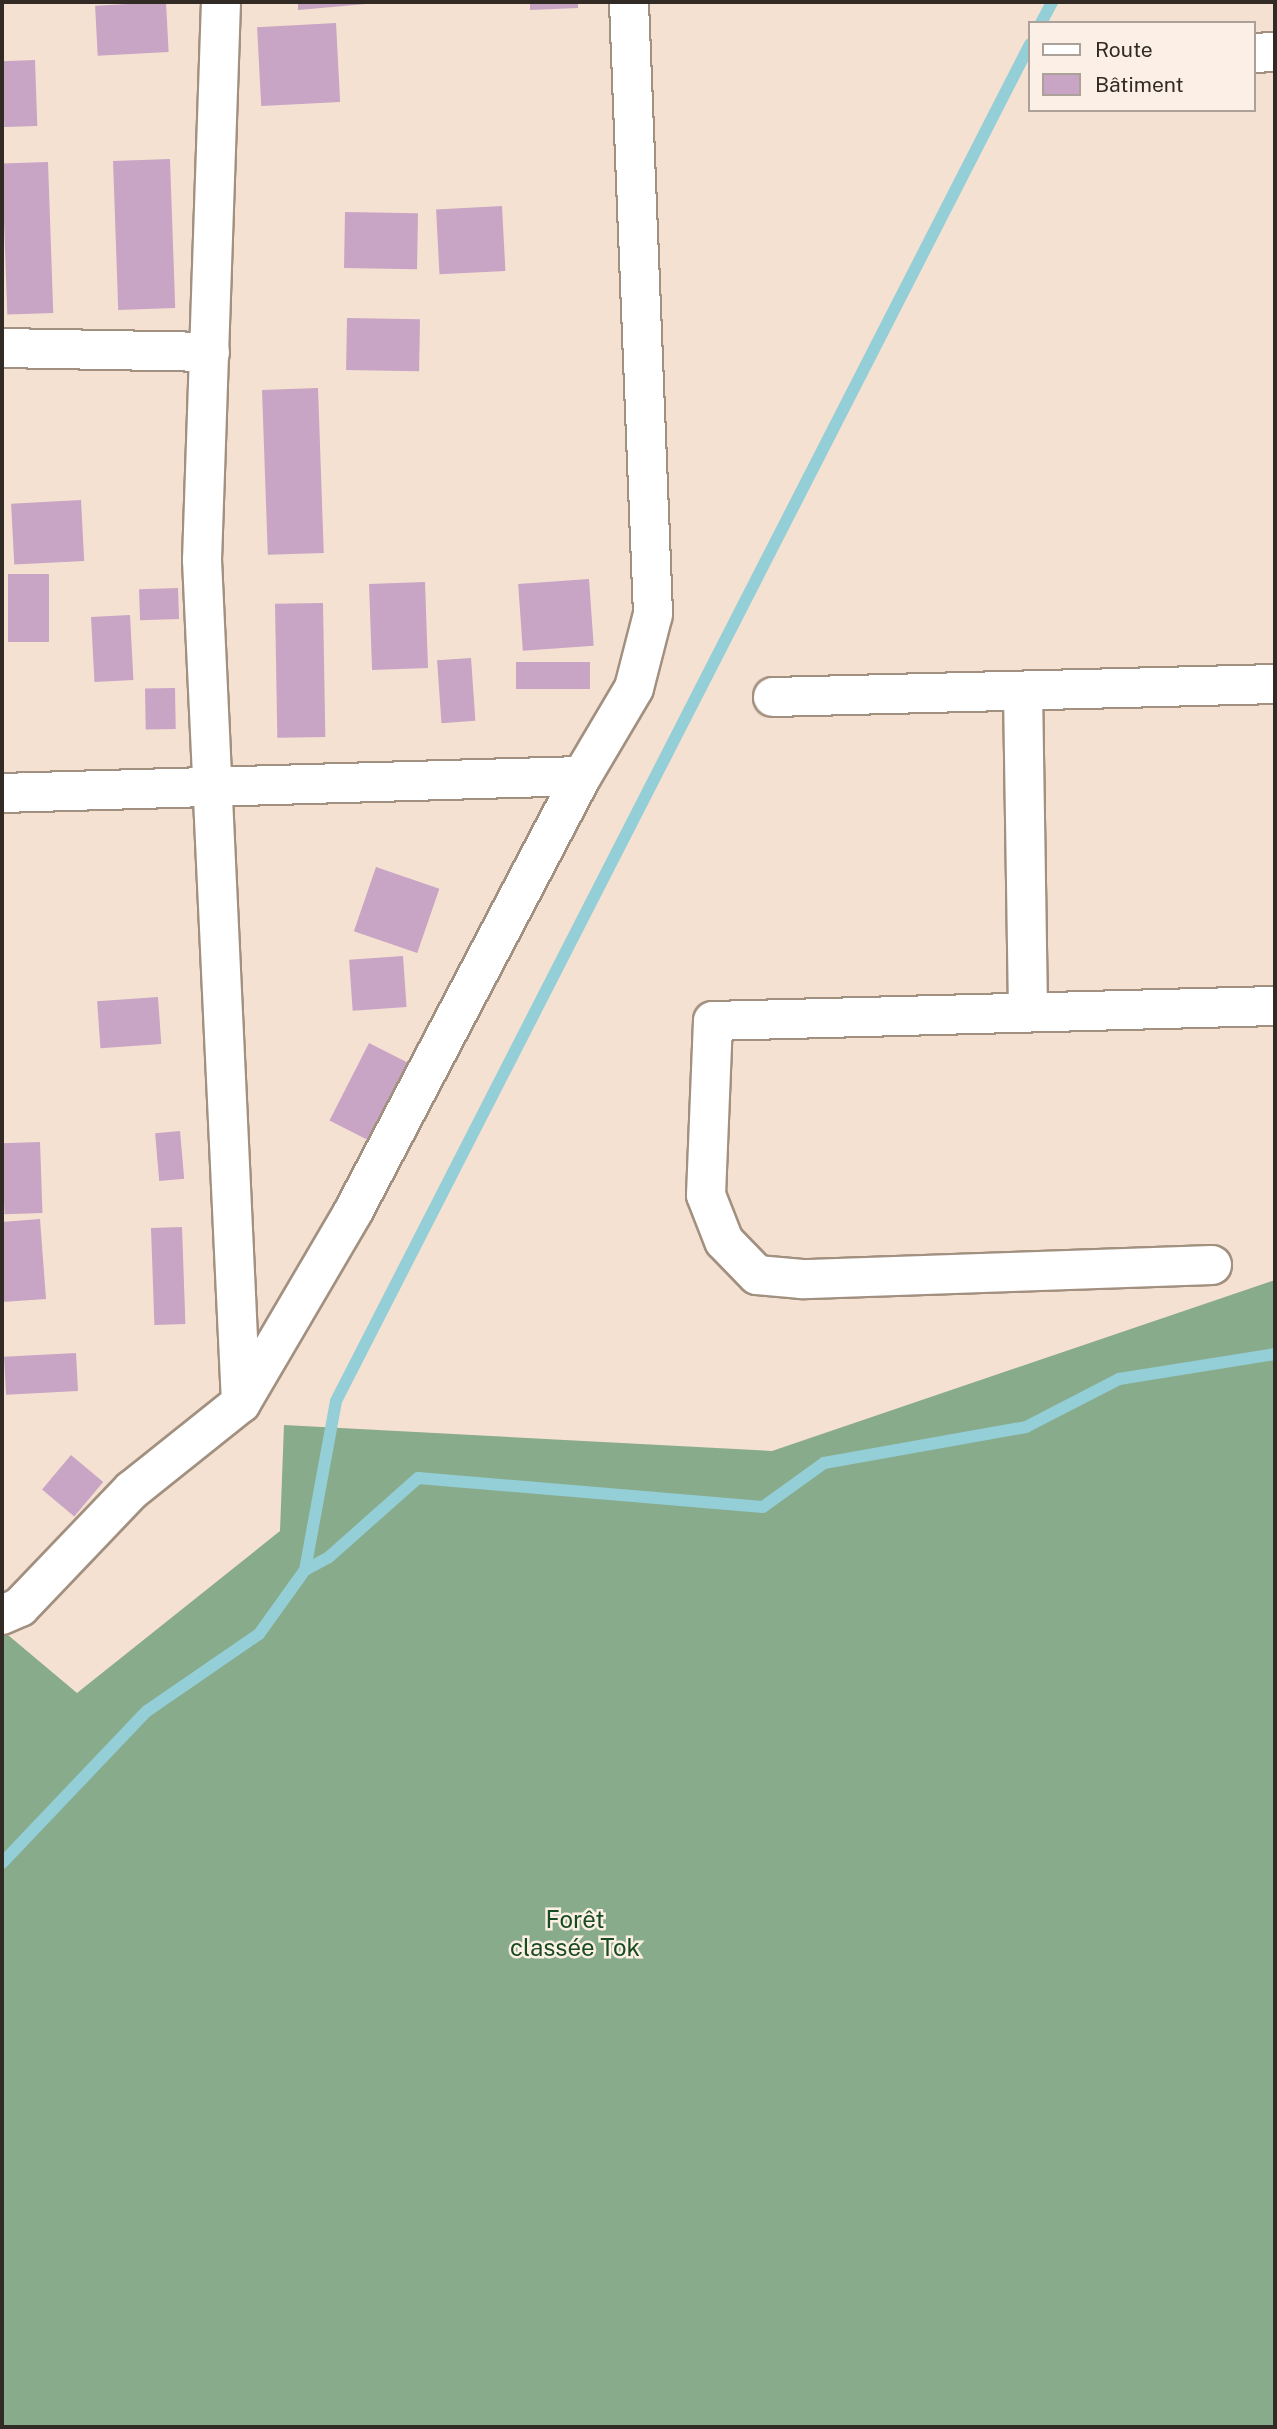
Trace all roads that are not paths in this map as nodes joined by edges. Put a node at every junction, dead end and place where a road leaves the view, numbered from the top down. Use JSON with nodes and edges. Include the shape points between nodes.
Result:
{"nodes":[{"id":1,"x":220,"y":2,"type":"edge"},
{"id":2,"x":629,"y":2,"type":"edge"},
{"id":3,"x":1275,"y":52,"type":"edge"},
{"id":4,"x":1256,"y":53,"type":"edge"},
{"id":5,"x":2,"y":348,"type":"edge"},
{"id":6,"x":210,"y":352,"type":"junction"},
{"id":7,"x":1275,"y":684,"type":"edge"},
{"id":8,"x":1023,"y":691,"type":"junction"},
{"id":9,"x":773,"y":697,"type":"dead end"},
{"id":10,"x":582,"y":775,"type":"junction"},
{"id":11,"x":210,"y":787,"type":"junction"},
{"id":12,"x":2,"y":793,"type":"edge"},
{"id":13,"x":1275,"y":1006,"type":"edge"},
{"id":14,"x":1028,"y":1012,"type":"junction"},
{"id":15,"x":1212,"y":1265,"type":"dead end"},
{"id":16,"x":241,"y":1403,"type":"junction"},
{"id":17,"x":2,"y":1615,"type":"edge"}],
"edges":[{"from":1,"to":6,"type":"street"},
{"from":2,"to":10,"type":"street","via":[[653,614],[634,688]]},
{"from":3,"to":4,"type":"street"},
{"from":5,"to":6,"type":"street"},
{"from":6,"to":11,"type":"street","via":[[202,560]]},
{"from":7,"to":8,"type":"street"},
{"from":8,"to":9,"type":"street"},
{"from":8,"to":14,"type":"street"},
{"from":10,"to":11,"type":"street"},
{"from":10,"to":16,"type":"street","via":[[353,1212]]},
{"from":11,"to":12,"type":"street"},
{"from":11,"to":16,"type":"street"},
{"from":13,"to":14,"type":"street"},
{"from":14,"to":15,"type":"street","via":[[713,1021],[706,1195],[724,1241],[757,1275],[802,1279]]},
{"from":16,"to":17,"type":"street","via":[[132,1490],[20,1607]]}]}
